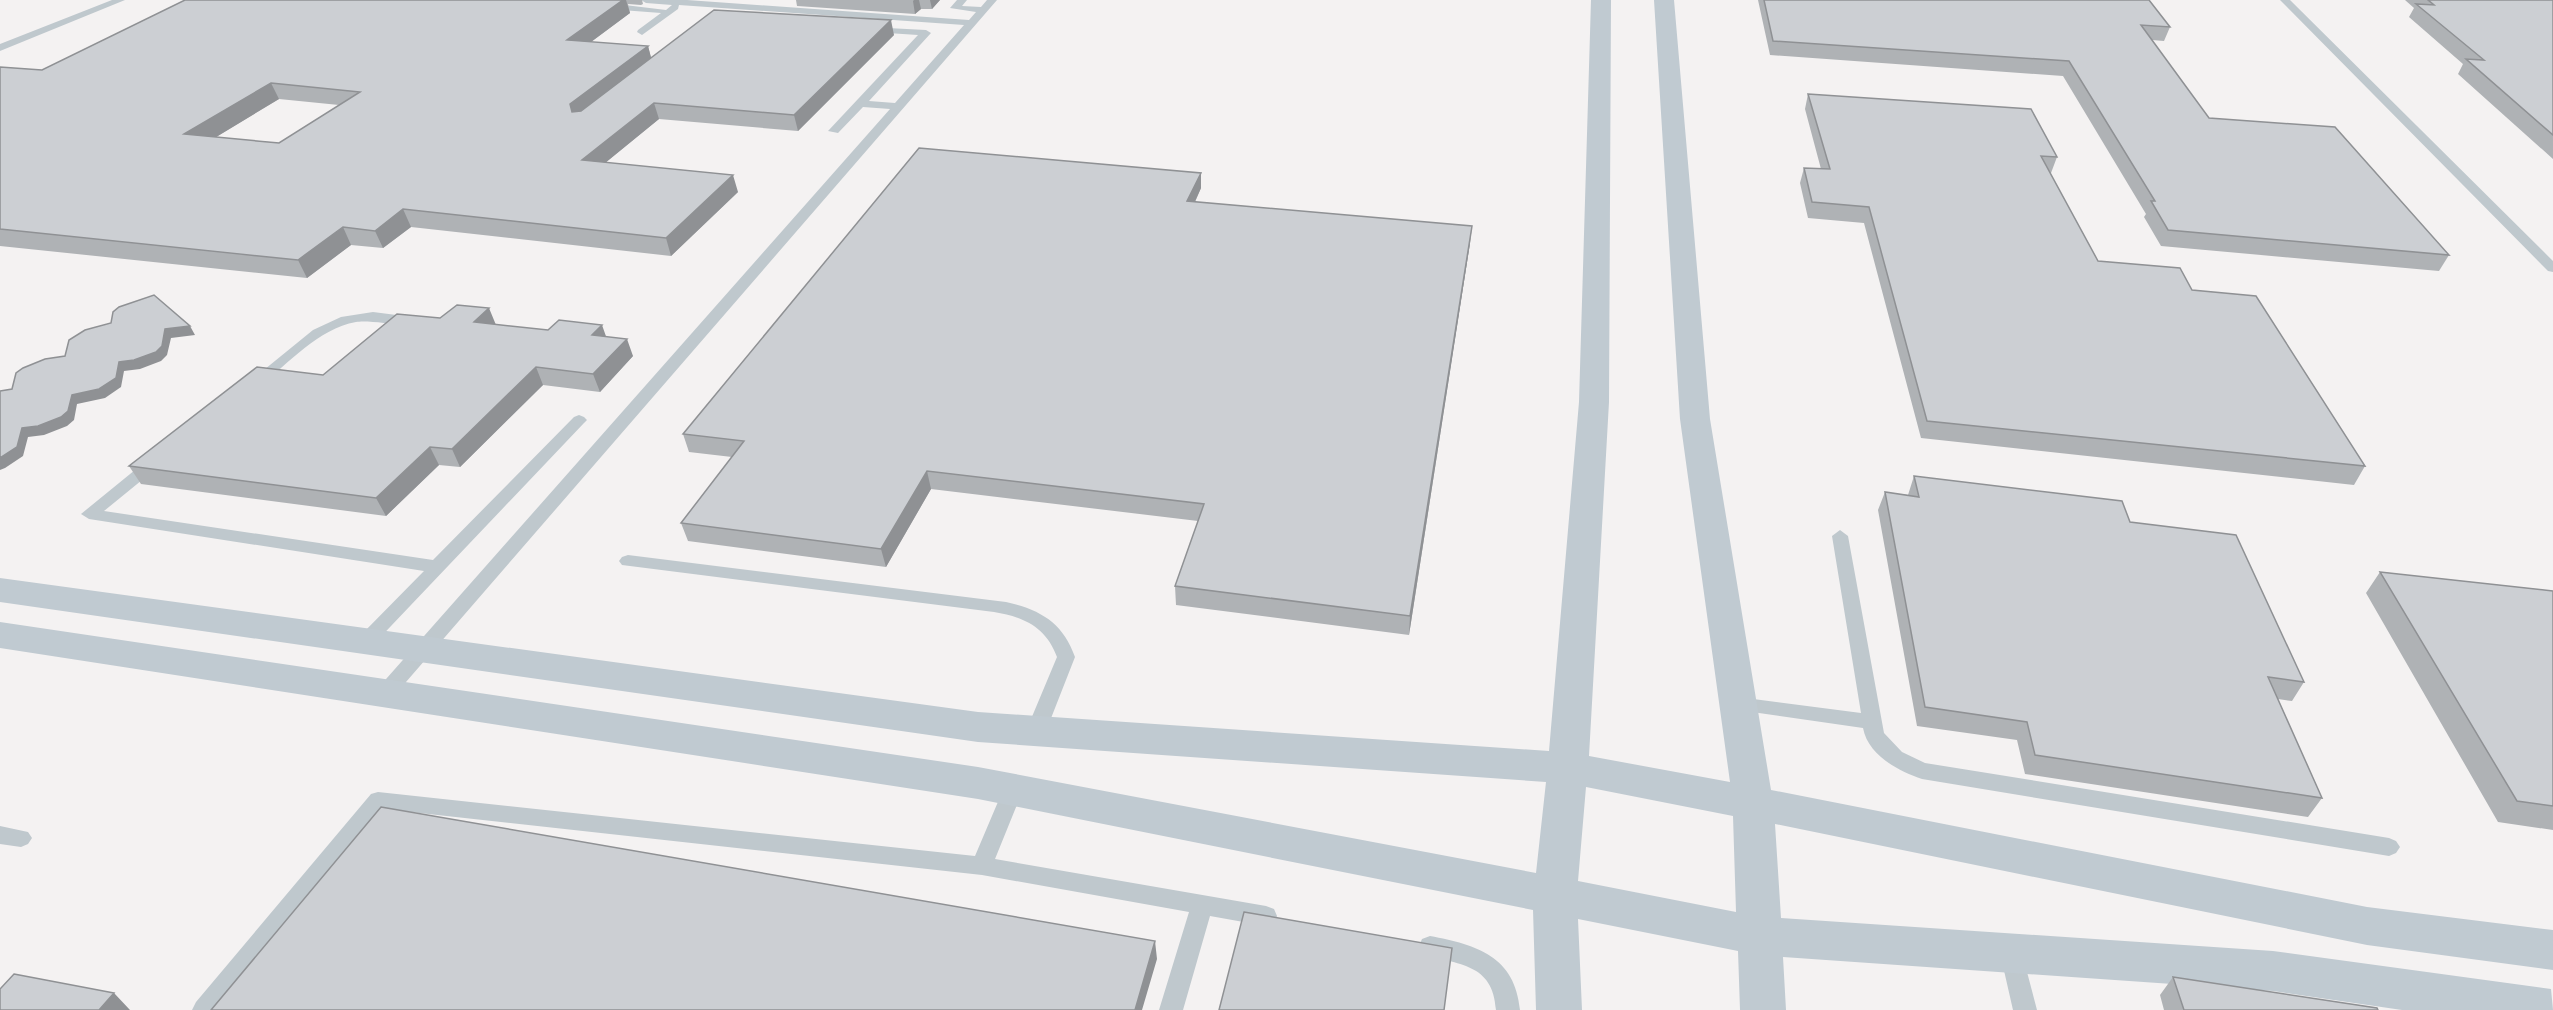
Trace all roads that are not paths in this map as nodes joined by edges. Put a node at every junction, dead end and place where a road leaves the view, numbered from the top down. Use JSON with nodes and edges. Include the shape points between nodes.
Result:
{"nodes":[{"id":1,"x":120,"y":0,"type":"edge"},
{"id":2,"x":646,"y":0,"type":"edge"},
{"id":3,"x":962,"y":0,"type":"edge"},
{"id":4,"x":1601,"y":0,"type":"edge"},
{"id":5,"x":1664,"y":0,"type":"edge"},
{"id":6,"x":2285,"y":0,"type":"edge"},
{"id":7,"x":681,"y":2,"type":"junction"},
{"id":8,"x":600,"y":5,"type":"edge"},
{"id":9,"x":988,"y":5,"type":"edge"},
{"id":10,"x":670,"y":10,"type":"junction"},
{"id":11,"x":972,"y":23,"type":"junction"},
{"id":12,"x":856,"y":28,"type":"edge"},
{"id":13,"x":642,"y":32,"type":"dead end"},
{"id":14,"x":0,"y":48,"type":"edge"},
{"id":15,"x":860,"y":103,"type":"junction"},
{"id":16,"x":899,"y":107,"type":"junction"},
{"id":17,"x":834,"y":131,"type":"dead end"},
{"id":18,"x":2553,"y":268,"type":"edge"},
{"id":19,"x":432,"y":324,"type":"edge"},
{"id":20,"x":238,"y":396,"type":"edge"},
{"id":21,"x":579,"y":420,"type":"dead end"},
{"id":22,"x":163,"y":455,"type":"edge"},
{"id":23,"x":1840,"y":536,"type":"dead end"},
{"id":24,"x":628,"y":561,"type":"dead end"},
{"id":25,"x":438,"y":567,"type":"junction"},
{"id":26,"x":0,"y":590,"type":"edge"},
{"id":27,"x":0,"y":635,"type":"edge"},
{"id":28,"x":366,"y":641,"type":"junction"},
{"id":29,"x":423,"y":649,"type":"junction"},
{"id":30,"x":386,"y":692,"type":"junction"},
{"id":31,"x":1738,"y":704,"type":"junction"},
{"id":32,"x":1871,"y":722,"type":"junction"},
{"id":33,"x":1036,"y":731,"type":"junction"},
{"id":34,"x":1568,"y":768,"type":"junction"},
{"id":35,"x":1013,"y":790,"type":"junction"},
{"id":36,"x":1753,"y":803,"type":"junction"},
{"id":37,"x":2389,"y":847,"type":"dead end"},
{"id":38,"x":982,"y":866,"type":"junction"},
{"id":39,"x":1555,"y":895,"type":"junction"},
{"id":40,"x":1202,"y":904,"type":"junction"},
{"id":41,"x":1286,"y":920,"type":"edge"},
{"id":42,"x":1761,"y":936,"type":"junction"},
{"id":43,"x":1412,"y":943,"type":"edge"},
{"id":44,"x":2553,"y":950,"type":"edge"},
{"id":45,"x":2011,"y":953,"type":"junction"},
{"id":46,"x":2405,"y":999,"type":"edge"},
{"id":47,"x":204,"y":1010,"type":"edge"},
{"id":48,"x":1171,"y":1010,"type":"edge"},
{"id":49,"x":1508,"y":1010,"type":"edge"},
{"id":50,"x":1559,"y":1010,"type":"edge"},
{"id":51,"x":1763,"y":1010,"type":"edge"},
{"id":52,"x":2025,"y":1010,"type":"edge"},
{"id":53,"x":2551,"y":1010,"type":"edge"}],
"edges":[{"from":1,"to":14,"type":"lane"},
{"from":2,"to":7,"type":"lane"},
{"from":3,"to":9,"type":"lane","via":[[955,8]]},
{"from":4,"to":34,"type":"street","via":[[1594,402]]},
{"from":5,"to":31,"type":"street","via":[[1695,419]]},
{"from":6,"to":18,"type":"lane"},
{"from":7,"to":10,"type":"lane"},
{"from":7,"to":11,"type":"lane"},
{"from":8,"to":10,"type":"lane"},
{"from":9,"to":11,"type":"lane"},
{"from":10,"to":13,"type":"lane"},
{"from":11,"to":16,"type":"lane"},
{"from":12,"to":15,"type":"lane","via":[[926,33]]},
{"from":15,"to":16,"type":"lane"},
{"from":15,"to":17,"type":"lane"},
{"from":16,"to":29,"type":"lane"},
{"from":19,"to":20,"type":"lane","via":[[369,316],[339,322],[322,330]]},
{"from":21,"to":25,"type":"lane"},
{"from":22,"to":25,"type":"lane","via":[[89,514]]},
{"from":23,"to":32,"type":"lane"},
{"from":24,"to":33,"type":"lane","via":[[1026,612],[1051,628],[1066,657]]},
{"from":25,"to":28,"type":"lane"},
{"from":26,"to":28,"type":"street"},
{"from":27,"to":30,"type":"street"},
{"from":28,"to":29,"type":"street"},
{"from":29,"to":30,"type":"lane"},
{"from":29,"to":33,"type":"street","via":[[978,727]]},
{"from":30,"to":35,"type":"street"},
{"from":31,"to":32,"type":"lane"},
{"from":31,"to":36,"type":"street"},
{"from":32,"to":37,"type":"lane","via":[[1874,735],[1889,754],[1922,771]]},
{"from":33,"to":34,"type":"street"},
{"from":34,"to":36,"type":"street"},
{"from":34,"to":39,"type":"street"},
{"from":35,"to":38,"type":"lane"},
{"from":35,"to":39,"type":"street"},
{"from":36,"to":42,"type":"street"},
{"from":36,"to":44,"type":"street","via":[[2367,926]]},
{"from":38,"to":40,"type":"lane"},
{"from":38,"to":47,"type":"lane","via":[[378,800]]},
{"from":39,"to":42,"type":"street"},
{"from":39,"to":50,"type":"street"},
{"from":40,"to":41,"type":"lane"},
{"from":40,"to":48,"type":"lane"},
{"from":42,"to":45,"type":"street"},
{"from":42,"to":51,"type":"street"},
{"from":43,"to":49,"type":"lane","via":[[1473,956],[1487,964],[1506,990]]},
{"from":45,"to":46,"type":"street","via":[[2273,971]]},
{"from":45,"to":52,"type":"lane"},
{"from":46,"to":53,"type":"street"}]}
